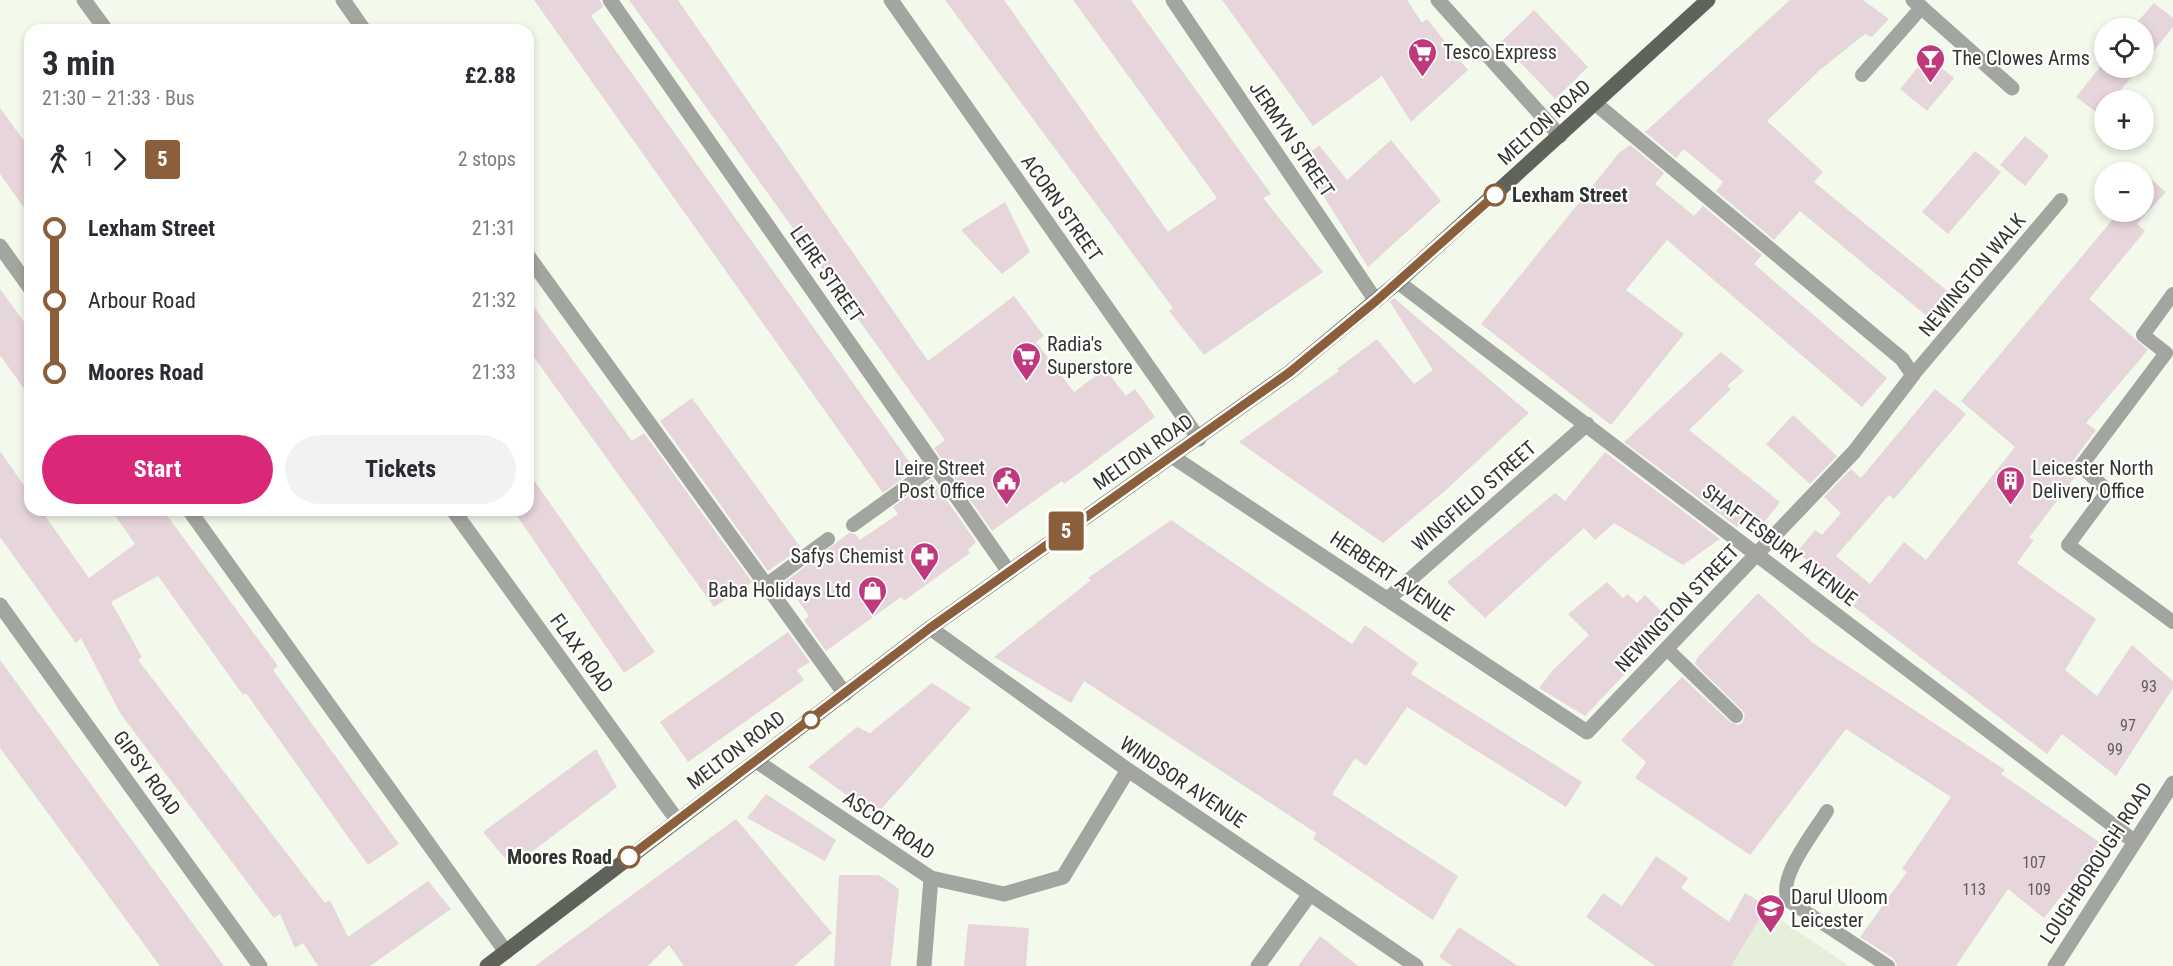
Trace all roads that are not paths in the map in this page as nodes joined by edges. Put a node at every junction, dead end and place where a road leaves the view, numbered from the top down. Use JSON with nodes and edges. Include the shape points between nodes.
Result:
{"nodes":[{"id":1,"x":84,"y":0,"type":"edge"},
{"id":2,"x":343,"y":0,"type":"edge"},
{"id":3,"x":610,"y":0,"type":"edge"},
{"id":4,"x":891,"y":0,"type":"edge"},
{"id":5,"x":1173,"y":0,"type":"edge"},
{"id":6,"x":1438,"y":0,"type":"edge"},
{"id":7,"x":1708,"y":0,"type":"edge"},
{"id":8,"x":1918,"y":4,"type":"edge"},
{"id":9,"x":102,"y":24,"type":"edge"},
{"id":10,"x":360,"y":24,"type":"edge"},
{"id":11,"x":1862,"y":75,"type":"dead end"},
{"id":12,"x":2012,"y":88,"type":"dead end"},
{"id":13,"x":1596,"y":104,"type":"junction"},
{"id":14,"x":1560,"y":136,"type":"junction"},
{"id":15,"x":2061,"y":200,"type":"dead end"},
{"id":16,"x":0,"y":246,"type":"edge"},
{"id":17,"x":534,"y":264,"type":"edge"},
{"id":18,"x":24,"y":280,"type":"edge"},
{"id":19,"x":1398,"y":282,"type":"junction"},
{"id":20,"x":2173,"y":294,"type":"edge"},
{"id":21,"x":1376,"y":301,"type":"junction"},
{"id":22,"x":1912,"y":375,"type":"junction"},
{"id":23,"x":1587,"y":424,"type":"junction"},
{"id":24,"x":1199,"y":439,"type":"junction"},
{"id":25,"x":1173,"y":457,"type":"junction"},
{"id":26,"x":935,"y":466,"type":"junction"},
{"id":27,"x":193,"y":516,"type":"edge"},
{"id":28,"x":457,"y":516,"type":"edge"},
{"id":29,"x":853,"y":525,"type":"dead end"},
{"id":30,"x":828,"y":539,"type":"dead end"},
{"id":31,"x":1758,"y":555,"type":"junction"},
{"id":32,"x":1009,"y":572,"type":"junction"},
{"id":33,"x":766,"y":585,"type":"junction"},
{"id":34,"x":1389,"y":598,"type":"junction"},
{"id":35,"x":0,"y":605,"type":"edge"},
{"id":36,"x":2173,"y":622,"type":"edge"},
{"id":37,"x":930,"y":628,"type":"junction"},
{"id":38,"x":1667,"y":649,"type":"junction"},
{"id":39,"x":845,"y":694,"type":"junction"},
{"id":40,"x":1736,"y":716,"type":"dead end"},
{"id":41,"x":1587,"y":732,"type":"joint"},
{"id":42,"x":756,"y":761,"type":"junction"},
{"id":43,"x":1128,"y":770,"type":"junction"},
{"id":44,"x":2173,"y":783,"type":"edge"},
{"id":45,"x":1827,"y":811,"type":"dead end"},
{"id":46,"x":677,"y":820,"type":"junction"},
{"id":47,"x":2135,"y":842,"type":"junction"},
{"id":48,"x":931,"y":878,"type":"junction"},
{"id":49,"x":1310,"y":894,"type":"junction"},
{"id":50,"x":506,"y":952,"type":"junction"},
{"id":51,"x":260,"y":966,"type":"edge"},
{"id":52,"x":487,"y":966,"type":"edge"},
{"id":53,"x":924,"y":966,"type":"edge"},
{"id":54,"x":1258,"y":966,"type":"edge"},
{"id":55,"x":1416,"y":966,"type":"edge"},
{"id":56,"x":1888,"y":966,"type":"edge"},
{"id":57,"x":2055,"y":966,"type":"edge"}],
"edges":[{"from":1,"to":9,"type":"street"},
{"from":2,"to":10,"type":"street"},
{"from":3,"to":26,"type":"street","name":"LEIRE STREET"},
{"from":4,"to":24,"type":"street","name":"ACORN STREET"},
{"from":5,"to":21,"type":"street","name":"JERMYN STREET"},
{"from":6,"to":14,"type":"street"},
{"from":7,"to":13,"type":"main road","name":"MELTON ROAD"},
{"from":8,"to":11,"type":"lane"},
{"from":8,"to":12,"type":"street"},
{"from":13,"to":14,"type":"main road","name":"MELTON ROAD"},
{"from":13,"to":22,"type":"street","via":[[1902,359]]},
{"from":14,"to":19,"type":"main road","name":"MELTON ROAD"},
{"from":15,"to":22,"type":"lane","name":"NEWINGTON WALK"},
{"from":16,"to":18,"type":"street"},
{"from":17,"to":33,"type":"street"},
{"from":19,"to":21,"type":"main road","name":"MELTON ROAD"},
{"from":19,"to":23,"type":"street","name":"SHAFTESBURY AVENUE"},
{"from":20,"to":36,"type":"lane","via":[[2143,335],[2166,353],[2081,466],[2108,490],[2068,545]]},
{"from":21,"to":24,"type":"main road","name":"MELTON ROAD","via":[[1290,372]]},
{"from":22,"to":31,"type":"street","name":"NEWINGTON STREET","via":[[1854,452]]},
{"from":23,"to":31,"type":"street","name":"SHAFTESBURY AVENUE"},
{"from":23,"to":34,"type":"street","name":"WINGFIELD STREET"},
{"from":24,"to":25,"type":"main road","name":"MELTON ROAD"},
{"from":25,"to":32,"type":"main road","name":"MELTON ROAD"},
{"from":25,"to":34,"type":"street","name":"HERBERT AVENUE"},
{"from":26,"to":29,"type":"lane"},
{"from":26,"to":32,"type":"street","name":"LEIRE STREET"},
{"from":27,"to":50,"type":"street"},
{"from":28,"to":46,"type":"street","name":"FLAX ROAD"},
{"from":30,"to":33,"type":"lane"},
{"from":31,"to":38,"type":"street","name":"NEWINGTON STREET"},
{"from":31,"to":47,"type":"street","name":"SHAFTESBURY AVENUE"},
{"from":32,"to":37,"type":"main road","name":"MELTON ROAD"},
{"from":33,"to":39,"type":"street"},
{"from":34,"to":41,"type":"street","name":"HERBERT AVENUE"},
{"from":35,"to":51,"type":"street","name":"GIPSY ROAD"},
{"from":37,"to":39,"type":"main road","name":"MELTON ROAD"},
{"from":37,"to":43,"type":"street","name":"WINDSOR AVENUE"},
{"from":38,"to":40,"type":"lane"},
{"from":38,"to":41,"type":"street","name":"NEWINGTON STREET"},
{"from":39,"to":42,"type":"main road","name":"MELTON ROAD"},
{"from":42,"to":46,"type":"main road","name":"MELTON ROAD"},
{"from":42,"to":48,"type":"street","name":"ASCOT ROAD"},
{"from":43,"to":48,"type":"street","name":"ASCOT ROAD","via":[[1063,877],[1005,894]]},
{"from":43,"to":49,"type":"street","name":"WINDSOR AVENUE"},
{"from":44,"to":47,"type":"street","name":"LOUGHBOROUGH ROAD"},
{"from":45,"to":56,"type":"lane","via":[[1789,873],[1785,895]]},
{"from":46,"to":50,"type":"main road","name":"MELTON ROAD"},
{"from":47,"to":57,"type":"street","name":"LOUGHBOROUGH ROAD"},
{"from":48,"to":53,"type":"street"},
{"from":49,"to":54,"type":"street"},
{"from":49,"to":55,"type":"street","name":"WINDSOR AVENUE"},
{"from":50,"to":52,"type":"main road","name":"MELTON ROAD"}]}
